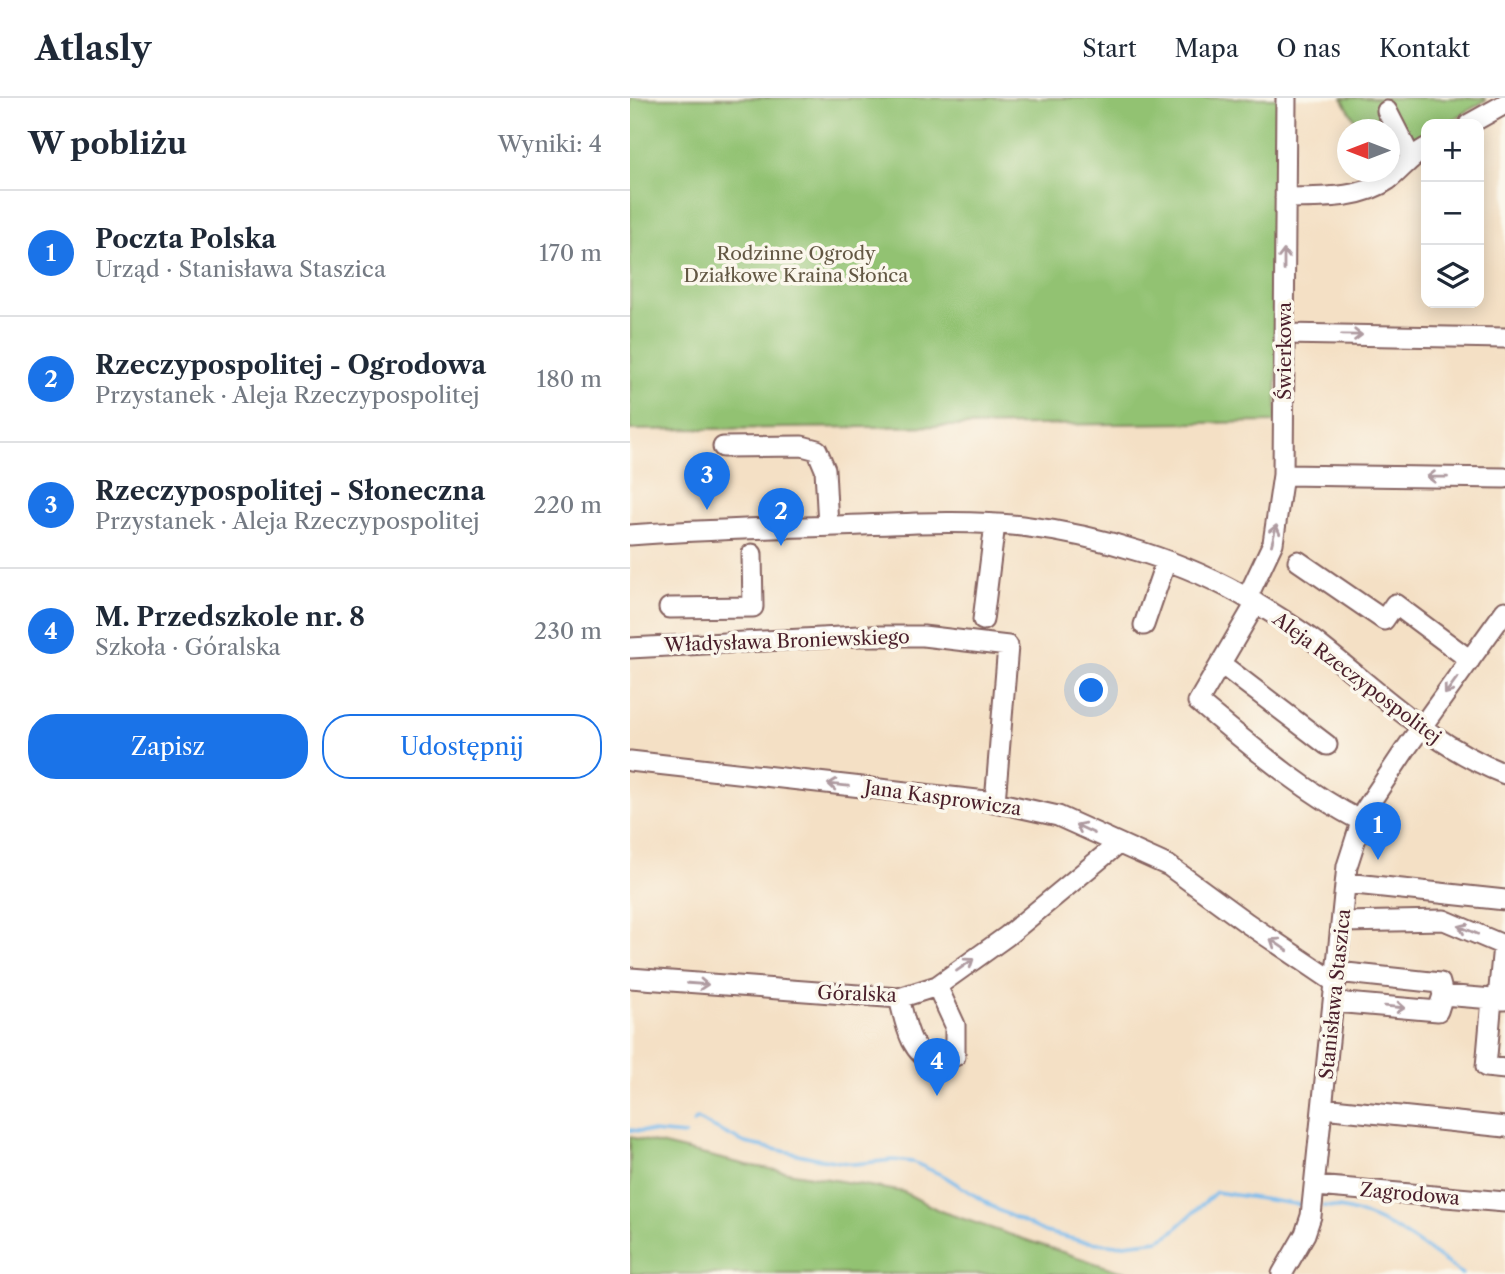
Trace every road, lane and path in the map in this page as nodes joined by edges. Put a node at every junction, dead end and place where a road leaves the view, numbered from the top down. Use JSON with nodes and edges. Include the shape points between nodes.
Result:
{"nodes":[{"id":1,"x":1286,"y":98,"type":"edge"},
{"id":2,"x":1505,"y":104,"type":"edge"},
{"id":3,"x":1387,"y":111,"type":"dead end"},
{"id":4,"x":1477,"y":119,"type":"edge"},
{"id":5,"x":1419,"y":153,"type":"edge"},
{"id":6,"x":1285,"y":198,"type":"junction"},
{"id":7,"x":1284,"y":334,"type":"junction"},
{"id":8,"x":1505,"y":338,"type":"edge"},
{"id":9,"x":723,"y":447,"type":"dead end"},
{"id":10,"x":1283,"y":475,"type":"junction"},
{"id":11,"x":1505,"y":478,"type":"edge"},
{"id":12,"x":995,"y":524,"type":"junction"},
{"id":13,"x":828,"y":526,"type":"junction"},
{"id":14,"x":630,"y":536,"type":"edge"},
{"id":15,"x":752,"y":554,"type":"dead end"},
{"id":16,"x":1166,"y":561,"type":"junction"},
{"id":17,"x":1298,"y":561,"type":"dead end"},
{"id":18,"x":1252,"y":601,"type":"junction"},
{"id":19,"x":669,"y":608,"type":"dead end"},
{"id":20,"x":1505,"y":612,"type":"edge"},
{"id":21,"x":983,"y":620,"type":"dead end"},
{"id":22,"x":1144,"y":625,"type":"dead end"},
{"id":23,"x":630,"y":649,"type":"edge"},
{"id":24,"x":1470,"y":660,"type":"junction"},
{"id":25,"x":1220,"y":666,"type":"junction"},
{"id":26,"x":1422,"y":728,"type":"junction"},
{"id":27,"x":1327,"y":745,"type":"dead end"},
{"id":28,"x":630,"y":761,"type":"edge"},
{"id":29,"x":1505,"y":774,"type":"edge"},
{"id":30,"x":995,"y":802,"type":"junction"},
{"id":31,"x":1361,"y":821,"type":"junction"},
{"id":32,"x":1118,"y":845,"type":"junction"},
{"id":33,"x":1346,"y":884,"type":"junction"},
{"id":34,"x":1505,"y":900,"type":"edge"},
{"id":35,"x":1342,"y":922,"type":"junction"},
{"id":36,"x":1504,"y":945,"type":"edge"},
{"id":37,"x":630,"y":978,"type":"edge"},
{"id":38,"x":1336,"y":985,"type":"junction"},
{"id":39,"x":937,"y":986,"type":"junction"},
{"id":40,"x":1443,"y":995,"type":"junction"},
{"id":41,"x":899,"y":998,"type":"junction"},
{"id":42,"x":1498,"y":999,"type":"edge"},
{"id":43,"x":1505,"y":1069,"type":"edge"},
{"id":44,"x":1324,"y":1108,"type":"junction"},
{"id":45,"x":1505,"y":1127,"type":"edge"},
{"id":46,"x":1315,"y":1186,"type":"junction"},
{"id":47,"x":1505,"y":1202,"type":"edge"},
{"id":48,"x":1283,"y":1274,"type":"edge"}],
"edges":[{"from":1,"to":6,"type":"street","name":"Świerkowa"},
{"from":2,"to":4,"type":"street"},
{"from":3,"to":5,"type":"street"},
{"from":5,"to":6,"type":"street","via":[[1387,181],[1368,190]]},
{"from":7,"to":6,"type":"street","name":"Świerkowa","one_way":true},
{"from":7,"to":8,"type":"street","one_way":true},
{"from":7,"to":10,"type":"street","name":"Świerkowa"},
{"from":9,"to":13,"type":"street","via":[[802,446],[817,450],[825,469]]},
{"from":11,"to":10,"type":"street","one_way":true},
{"from":18,"to":10,"type":"street","name":"Świerkowa","one_way":true,"via":[[1273,543]]},
{"from":12,"to":13,"type":"street","name":"Aleja Rzeczypospolitej"},
{"from":12,"to":16,"type":"street","name":"Aleja Rzeczypospolitej","via":[[1094,539]]},
{"from":12,"to":21,"type":"street"},
{"from":13,"to":14,"type":"street","name":"Aleja Rzeczypospolitej"},
{"from":15,"to":19,"type":"street","via":[[753,607]]},
{"from":16,"to":18,"type":"street","name":"Aleja Rzeczypospolitej"},
{"from":16,"to":22,"type":"street"},
{"from":17,"to":24,"type":"street","via":[[1384,620],[1395,604]]},
{"from":18,"to":25,"type":"street","name":"Świerkowa"},
{"from":18,"to":26,"type":"street","name":"Aleja Rzeczypospolitej","via":[[1321,646]]},
{"from":20,"to":24,"type":"street","name":"Stanisława Staszica"},
{"from":23,"to":30,"type":"street","name":"Władysława Broniewskiego","via":[[885,636],[1008,646]]},
{"from":24,"to":26,"type":"street","name":"Stanisława Staszica","one_way":true},
{"from":25,"to":27,"type":"street"},
{"from":25,"to":31,"type":"street","name":"Świerkowa","via":[[1198,702],[1307,789]]},
{"from":26,"to":29,"type":"street","name":"Aleja Rzeczypospolitej","via":[[1478,764]]},
{"from":26,"to":31,"type":"street","name":"Stanisława Staszica"},
{"from":30,"to":28,"type":"street","name":"Jana Kasprowicza","one_way":true},
{"from":32,"to":30,"type":"street","name":"Jana Kasprowicza","one_way":true,"via":[[1058,816]]},
{"from":31,"to":33,"type":"street","name":"Stanisława Staszica"},
{"from":38,"to":32,"type":"street","name":"Jana Kasprowicza","one_way":true,"via":[[1169,866]]},
{"from":39,"to":32,"type":"street","name":"Góralska","one_way":true,"via":[[1007,936]]},
{"from":33,"to":34,"type":"street"},
{"from":33,"to":35,"type":"street","name":"Stanisława Staszica"},
{"from":36,"to":35,"type":"street","one_way":true,"via":[[1444,920]]},
{"from":35,"to":38,"type":"street","name":"Stanisława Staszica"},
{"from":36,"to":42,"type":"street"},
{"from":37,"to":41,"type":"street","name":"Góralska","one_way":true},
{"from":38,"to":40,"type":"street","via":[[1440,982]]},
{"from":38,"to":40,"type":"street","one_way":true,"via":[[1438,1011]]},
{"from":38,"to":44,"type":"street","name":"Stanisława Staszica"},
{"from":39,"to":41,"type":"street","name":"Góralska"},
{"from":39,"to":41,"type":"street","via":[[955,1025],[955,1056],[935,1063],[922,1057],[909,1037]]},
{"from":40,"to":42,"type":"street"},
{"from":42,"to":43,"type":"street","via":[[1486,1067]]},
{"from":44,"to":45,"type":"street"},
{"from":44,"to":46,"type":"street","name":"Stanisława Staszica"},
{"from":46,"to":47,"type":"street","name":"Zagrodowa"},
{"from":46,"to":48,"type":"street","name":"Stanisława Staszica","via":[[1305,1234]]}]}
